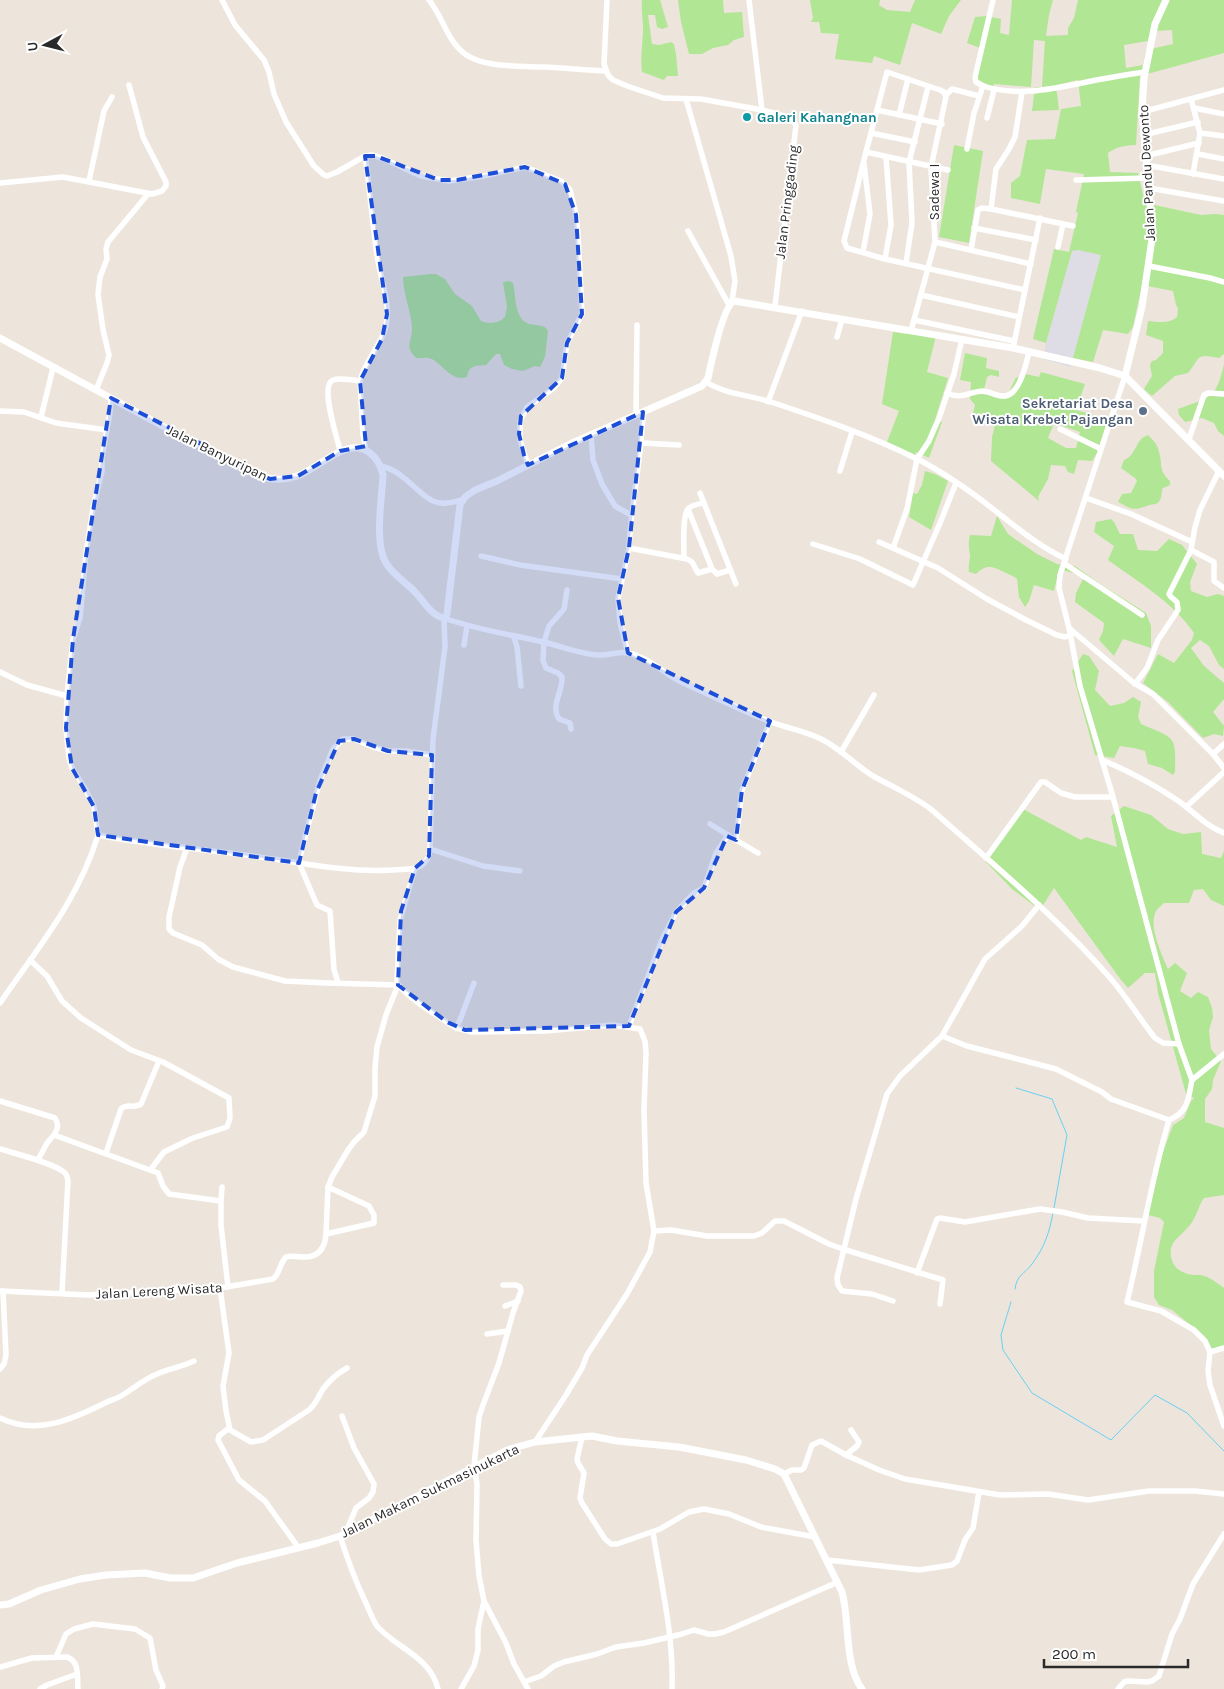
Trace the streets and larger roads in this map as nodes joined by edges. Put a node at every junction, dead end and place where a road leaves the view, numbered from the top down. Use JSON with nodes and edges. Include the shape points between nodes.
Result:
{"nodes":[{"id":1,"x":222,"y":0,"type":"edge"},
{"id":2,"x":430,"y":0,"type":"edge"},
{"id":3,"x":607,"y":0,"type":"edge"},
{"id":4,"x":749,"y":0,"type":"edge"},
{"id":5,"x":993,"y":0,"type":"edge"},
{"id":6,"x":1166,"y":0,"type":"edge"},
{"id":7,"x":606,"y":71,"type":"junction"},
{"id":8,"x":1145,"y":72,"type":"junction"},
{"id":9,"x":908,"y":79,"type":"junction"},
{"id":10,"x":129,"y":85,"type":"dead end"},
{"id":11,"x":983,"y":86,"type":"junction"},
{"id":12,"x":928,"y":87,"type":"junction"},
{"id":13,"x":994,"y":90,"type":"junction"},
{"id":14,"x":1224,"y":90,"type":"edge"},
{"id":15,"x":1022,"y":92,"type":"junction"},
{"id":16,"x":946,"y":95,"type":"junction"},
{"id":17,"x":112,"y":96,"type":"dead end"},
{"id":18,"x":980,"y":96,"type":"junction"},
{"id":19,"x":686,"y":99,"type":"junction"},
{"id":20,"x":1191,"y":99,"type":"junction"},
{"id":21,"x":1194,"y":108,"type":"junction"},
{"id":22,"x":762,"y":110,"type":"junction"},
{"id":23,"x":877,"y":110,"type":"junction"},
{"id":24,"x":1142,"y":112,"type":"junction"},
{"id":25,"x":1224,"y":114,"type":"edge"},
{"id":26,"x":899,"y":115,"type":"junction"},
{"id":27,"x":988,"y":118,"type":"dead end"},
{"id":28,"x":920,"y":119,"type":"junction"},
{"id":29,"x":1198,"y":122,"type":"junction"},
{"id":30,"x":942,"y":124,"type":"junction"},
{"id":31,"x":871,"y":133,"type":"junction"},
{"id":32,"x":1200,"y":133,"type":"junction"},
{"id":33,"x":1143,"y":135,"type":"junction"},
{"id":34,"x":1224,"y":136,"type":"edge"},
{"id":35,"x":915,"y":142,"type":"junction"},
{"id":36,"x":1199,"y":143,"type":"junction"},
{"id":37,"x":967,"y":149,"type":"dead end"},
{"id":38,"x":866,"y":152,"type":"junction"},
{"id":39,"x":1198,"y":154,"type":"junction"},
{"id":40,"x":365,"y":156,"type":"junction"},
{"id":41,"x":1145,"y":156,"type":"junction"},
{"id":42,"x":886,"y":157,"type":"junction"},
{"id":43,"x":1224,"y":159,"type":"edge"},
{"id":44,"x":863,"y":162,"type":"junction"},
{"id":45,"x":910,"y":162,"type":"junction"},
{"id":46,"x":1146,"y":165,"type":"junction"},
{"id":47,"x":931,"y":168,"type":"junction"},
{"id":48,"x":948,"y":170,"type":"dead end"},
{"id":49,"x":1194,"y":174,"type":"junction"},
{"id":50,"x":1148,"y":178,"type":"junction"},
{"id":51,"x":1224,"y":179,"type":"edge"},
{"id":52,"x":1076,"y":180,"type":"dead end"},
{"id":53,"x":89,"y":181,"type":"junction"},
{"id":54,"x":0,"y":183,"type":"edge"},
{"id":55,"x":1149,"y":188,"type":"junction"},
{"id":56,"x":148,"y":194,"type":"junction"},
{"id":57,"x":1224,"y":201,"type":"edge"},
{"id":58,"x":991,"y":209,"type":"junction"},
{"id":59,"x":1040,"y":218,"type":"junction"},
{"id":60,"x":1063,"y":224,"type":"junction"},
{"id":61,"x":1073,"y":226,"type":"dead end"},
{"id":62,"x":974,"y":228,"type":"junction"},
{"id":63,"x":688,"y":231,"type":"dead end"},
{"id":64,"x":1036,"y":240,"type":"junction"},
{"id":65,"x":935,"y":242,"type":"junction"},
{"id":66,"x":1058,"y":247,"type":"dead end"},
{"id":67,"x":972,"y":250,"type":"junction"},
{"id":68,"x":863,"y":252,"type":"junction"},
{"id":69,"x":885,"y":258,"type":"junction"},
{"id":70,"x":906,"y":264,"type":"junction"},
{"id":71,"x":1031,"y":264,"type":"junction"},
{"id":72,"x":1149,"y":266,"type":"junction"},
{"id":73,"x":928,"y":269,"type":"junction"},
{"id":74,"x":1224,"y":282,"type":"edge"},
{"id":75,"x":1025,"y":290,"type":"junction"},
{"id":76,"x":921,"y":295,"type":"junction"},
{"id":77,"x":730,"y":303,"type":"junction"},
{"id":78,"x":775,"y":306,"type":"junction"},
{"id":79,"x":802,"y":311,"type":"junction"},
{"id":80,"x":1020,"y":317,"type":"junction"},
{"id":81,"x":842,"y":319,"type":"junction"},
{"id":82,"x":914,"y":320,"type":"junction"},
{"id":83,"x":930,"y":324,"type":"junction"},
{"id":84,"x":637,"y":325,"type":"dead end"},
{"id":85,"x":911,"y":331,"type":"junction"},
{"id":86,"x":929,"y":334,"type":"junction"},
{"id":87,"x":836,"y":337,"type":"dead end"},
{"id":88,"x":0,"y":338,"type":"edge"},
{"id":89,"x":962,"y":339,"type":"junction"},
{"id":90,"x":1014,"y":344,"type":"junction"},
{"id":91,"x":1029,"y":352,"type":"junction"},
{"id":92,"x":54,"y":368,"type":"junction"},
{"id":93,"x":1125,"y":376,"type":"junction"},
{"id":94,"x":360,"y":381,"type":"junction"},
{"id":95,"x":706,"y":382,"type":"junction"},
{"id":96,"x":96,"y":390,"type":"junction"},
{"id":97,"x":947,"y":393,"type":"junction"},
{"id":98,"x":1224,"y":394,"type":"edge"},
{"id":99,"x":111,"y":398,"type":"junction"},
{"id":100,"x":768,"y":402,"type":"junction"},
{"id":101,"x":0,"y":411,"type":"edge"},
{"id":102,"x":640,"y":413,"type":"junction"},
{"id":103,"x":41,"y":417,"type":"junction"},
{"id":104,"x":1060,"y":429,"type":"dead end"},
{"id":105,"x":107,"y":430,"type":"junction"},
{"id":106,"x":852,"y":432,"type":"junction"},
{"id":107,"x":591,"y":434,"type":"junction"},
{"id":108,"x":1189,"y":439,"type":"junction"},
{"id":109,"x":642,"y":443,"type":"junction"},
{"id":110,"x":679,"y":444,"type":"dead end"},
{"id":111,"x":1102,"y":449,"type":"junction"},
{"id":112,"x":366,"y":450,"type":"junction"},
{"id":113,"x":340,"y":451,"type":"junction"},
{"id":114,"x":917,"y":459,"type":"junction"},
{"id":115,"x":528,"y":465,"type":"junction"},
{"id":116,"x":381,"y":466,"type":"junction"},
{"id":117,"x":840,"y":471,"type":"dead end"},
{"id":118,"x":1222,"y":473,"type":"edge"},
{"id":119,"x":956,"y":483,"type":"junction"},
{"id":120,"x":700,"y":493,"type":"dead end"},
{"id":121,"x":1086,"y":498,"type":"junction"},
{"id":122,"x":462,"y":500,"type":"junction"},
{"id":123,"x":704,"y":503,"type":"junction"},
{"id":124,"x":688,"y":509,"type":"junction"},
{"id":125,"x":631,"y":515,"type":"junction"},
{"id":126,"x":879,"y":542,"type":"dead end"},
{"id":127,"x":1192,"y":542,"type":"junction"},
{"id":128,"x":813,"y":544,"type":"dead end"},
{"id":129,"x":629,"y":548,"type":"junction"},
{"id":130,"x":893,"y":548,"type":"junction"},
{"id":131,"x":1191,"y":550,"type":"junction"},
{"id":132,"x":482,"y":556,"type":"dead end"},
{"id":133,"x":684,"y":558,"type":"junction"},
{"id":134,"x":924,"y":561,"type":"junction"},
{"id":135,"x":1065,"y":561,"type":"junction"},
{"id":136,"x":712,"y":569,"type":"junction"},
{"id":137,"x":730,"y":570,"type":"junction"},
{"id":138,"x":622,"y":579,"type":"junction"},
{"id":139,"x":736,"y":584,"type":"dead end"},
{"id":140,"x":1224,"y":588,"type":"edge"},
{"id":141,"x":567,"y":590,"type":"dead end"},
{"id":142,"x":1142,"y":615,"type":"dead end"},
{"id":143,"x":444,"y":618,"type":"junction"},
{"id":144,"x":468,"y":626,"type":"junction"},
{"id":145,"x":1069,"y":628,"type":"junction"},
{"id":146,"x":1070,"y":635,"type":"junction"},
{"id":147,"x":514,"y":637,"type":"junction"},
{"id":148,"x":544,"y":642,"type":"junction"},
{"id":149,"x":464,"y":646,"type":"dead end"},
{"id":150,"x":628,"y":653,"type":"junction"},
{"id":151,"x":0,"y":672,"type":"edge"},
{"id":152,"x":1135,"y":684,"type":"junction"},
{"id":153,"x":521,"y":686,"type":"dead end"},
{"id":154,"x":67,"y":696,"type":"junction"},
{"id":155,"x":874,"y":696,"type":"dead end"},
{"id":156,"x":770,"y":721,"type":"junction"},
{"id":157,"x":571,"y":729,"type":"dead end"},
{"id":158,"x":1224,"y":744,"type":"edge"},
{"id":159,"x":841,"y":752,"type":"junction"},
{"id":160,"x":1213,"y":754,"type":"junction"},
{"id":161,"x":432,"y":755,"type":"junction"},
{"id":162,"x":1102,"y":760,"type":"junction"},
{"id":163,"x":1224,"y":768,"type":"edge"},
{"id":164,"x":1224,"y":772,"type":"edge"},
{"id":165,"x":1113,"y":797,"type":"junction"},
{"id":166,"x":1186,"y":807,"type":"junction"},
{"id":167,"x":710,"y":824,"type":"dead end"},
{"id":168,"x":1224,"y":833,"type":"edge"},
{"id":169,"x":98,"y":835,"type":"junction"},
{"id":170,"x":728,"y":835,"type":"junction"},
{"id":171,"x":736,"y":840,"type":"junction"},
{"id":172,"x":186,"y":848,"type":"junction"},
{"id":173,"x":430,"y":849,"type":"junction"},
{"id":174,"x":758,"y":853,"type":"dead end"},
{"id":175,"x":986,"y":858,"type":"junction"},
{"id":176,"x":300,"y":863,"type":"junction"},
{"id":177,"x":415,"y":868,"type":"junction"},
{"id":178,"x":520,"y":871,"type":"dead end"},
{"id":179,"x":1040,"y":905,"type":"junction"},
{"id":180,"x":30,"y":960,"type":"junction"},
{"id":181,"x":338,"y":982,"type":"junction"},
{"id":182,"x":474,"y":983,"type":"dead end"},
{"id":183,"x":398,"y":985,"type":"junction"},
{"id":184,"x":0,"y":1004,"type":"edge"},
{"id":185,"x":629,"y":1026,"type":"junction"},
{"id":186,"x":456,"y":1028,"type":"junction"},
{"id":187,"x":942,"y":1036,"type":"junction"},
{"id":188,"x":1179,"y":1044,"type":"junction"},
{"id":189,"x":1224,"y":1054,"type":"edge"},
{"id":190,"x":159,"y":1061,"type":"junction"},
{"id":191,"x":1192,"y":1080,"type":"junction"},
{"id":192,"x":0,"y":1101,"type":"edge"},
{"id":193,"x":1169,"y":1120,"type":"junction"},
{"id":194,"x":54,"y":1135,"type":"junction"},
{"id":195,"x":0,"y":1149,"type":"edge"},
{"id":196,"x":106,"y":1153,"type":"junction"},
{"id":197,"x":38,"y":1160,"type":"junction"},
{"id":198,"x":151,"y":1170,"type":"junction"},
{"id":199,"x":222,"y":1187,"type":"dead end"},
{"id":200,"x":328,"y":1187,"type":"junction"},
{"id":201,"x":221,"y":1201,"type":"junction"},
{"id":202,"x":1144,"y":1221,"type":"junction"},
{"id":203,"x":654,"y":1231,"type":"junction"},
{"id":204,"x":326,"y":1234,"type":"junction"},
{"id":205,"x":843,"y":1249,"type":"junction"},
{"id":206,"x":917,"y":1273,"type":"junction"},
{"id":207,"x":503,"y":1285,"type":"dead end"},
{"id":208,"x":228,"y":1287,"type":"junction"},
{"id":209,"x":220,"y":1288,"type":"junction"},
{"id":210,"x":2,"y":1291,"type":"edge"},
{"id":211,"x":62,"y":1293,"type":"junction"},
{"id":212,"x":518,"y":1301,"type":"junction"},
{"id":213,"x":893,"y":1301,"type":"dead end"},
{"id":214,"x":940,"y":1304,"type":"dead end"},
{"id":215,"x":505,"y":1306,"type":"dead end"},
{"id":216,"x":508,"y":1331,"type":"junction"},
{"id":217,"x":487,"y":1334,"type":"dead end"},
{"id":218,"x":1224,"y":1348,"type":"edge"},
{"id":219,"x":1210,"y":1352,"type":"junction"},
{"id":220,"x":194,"y":1361,"type":"dead end"},
{"id":221,"x":347,"y":1368,"type":"dead end"},
{"id":222,"x":0,"y":1370,"type":"edge"},
{"id":223,"x":342,"y":1416,"type":"dead end"},
{"id":224,"x":0,"y":1418,"type":"edge"},
{"id":225,"x":1224,"y":1426,"type":"edge"},
{"id":226,"x":229,"y":1428,"type":"junction"},
{"id":227,"x":851,"y":1430,"type":"dead end"},
{"id":228,"x":582,"y":1436,"type":"junction"},
{"id":229,"x":535,"y":1442,"type":"junction"},
{"id":230,"x":846,"y":1455,"type":"junction"},
{"id":231,"x":474,"y":1466,"type":"junction"},
{"id":232,"x":784,"y":1474,"type":"junction"},
{"id":233,"x":979,"y":1492,"type":"junction"},
{"id":234,"x":1224,"y":1494,"type":"edge"},
{"id":235,"x":652,"y":1532,"type":"junction"},
{"id":236,"x":343,"y":1534,"type":"junction"},
{"id":237,"x":1224,"y":1534,"type":"edge"},
{"id":238,"x":816,"y":1537,"type":"junction"},
{"id":239,"x":298,"y":1547,"type":"junction"},
{"id":240,"x":827,"y":1560,"type":"junction"},
{"id":241,"x":838,"y":1582,"type":"junction"},
{"id":242,"x":484,"y":1601,"type":"junction"},
{"id":243,"x":0,"y":1605,"type":"edge"},
{"id":244,"x":670,"y":1637,"type":"junction"},
{"id":245,"x":56,"y":1657,"type":"junction"},
{"id":246,"x":0,"y":1667,"type":"edge"},
{"id":247,"x":77,"y":1674,"type":"junction"},
{"id":248,"x":524,"y":1682,"type":"junction"},
{"id":249,"x":40,"y":1689,"type":"edge"},
{"id":250,"x":78,"y":1689,"type":"edge"},
{"id":251,"x":162,"y":1689,"type":"edge"},
{"id":252,"x":438,"y":1689,"type":"edge"},
{"id":253,"x":461,"y":1689,"type":"edge"},
{"id":254,"x":528,"y":1689,"type":"edge"},
{"id":255,"x":672,"y":1689,"type":"edge"},
{"id":256,"x":862,"y":1689,"type":"edge"},
{"id":257,"x":1118,"y":1689,"type":"edge"}],
"edges":[{"from":1,"to":40,"type":"street","via":[[235,26],[264,60],[280,110],[319,170],[328,176]]},
{"from":2,"to":7,"type":"street","via":[[450,38],[465,54],[479,61]]},
{"from":3,"to":7,"type":"street"},
{"from":4,"to":22,"type":"street"},
{"from":5,"to":11,"type":"street","via":[[975,77],[977,84]]},
{"from":6,"to":8,"type":"street","name":"Jalan Pandu Dewonto","via":[[1155,24]]},
{"from":7,"to":19,"type":"street","via":[[613,80],[626,86],[663,98]]},
{"from":8,"to":15,"type":"street","via":[[1038,92]]},
{"from":8,"to":24,"type":"street","name":"Jalan Pandu Dewonto"},
{"from":9,"to":12,"type":"street"},
{"from":9,"to":23,"type":"street","via":[[886,73]]},
{"from":9,"to":26,"type":"street"},
{"from":10,"to":56,"type":"street","via":[[143,137],[166,182],[162,192]]},
{"from":11,"to":13,"type":"street"},
{"from":11,"to":18,"type":"street"},
{"from":12,"to":16,"type":"street"},
{"from":12,"to":28,"type":"street"},
{"from":13,"to":15,"type":"street"},
{"from":13,"to":27,"type":"street"},
{"from":14,"to":20,"type":"street"},
{"from":15,"to":58,"type":"street","via":[[1015,137],[996,169]]},
{"from":16,"to":18,"type":"street","via":[[952,89]]},
{"from":16,"to":30,"type":"street","name":"Sadewa I"},
{"from":17,"to":53,"type":"street","via":[[104,111]]},
{"from":18,"to":37,"type":"street"},
{"from":19,"to":22,"type":"street"},
{"from":19,"to":77,"type":"street","via":[[731,256],[735,282]]},
{"from":20,"to":21,"type":"street"},
{"from":20,"to":24,"type":"street"},
{"from":21,"to":25,"type":"street"},
{"from":21,"to":29,"type":"street"},
{"from":22,"to":78,"type":"street","name":"Jalan Pringgading","via":[[787,118],[796,125]]},
{"from":23,"to":26,"type":"street"},
{"from":23,"to":31,"type":"street"},
{"from":24,"to":33,"type":"street","name":"Jalan Pandu Dewonto"},
{"from":26,"to":28,"type":"street"},
{"from":28,"to":30,"type":"street"},
{"from":28,"to":35,"type":"street"},
{"from":29,"to":32,"type":"street"},
{"from":29,"to":33,"type":"street"},
{"from":30,"to":47,"type":"street","name":"Sadewa I"},
{"from":31,"to":35,"type":"street"},
{"from":31,"to":38,"type":"street"},
{"from":32,"to":34,"type":"street"},
{"from":32,"to":36,"type":"street"},
{"from":33,"to":41,"type":"street","name":"Jalan Pandu Dewonto"},
{"from":35,"to":45,"type":"street"},
{"from":36,"to":39,"type":"street"},
{"from":36,"to":41,"type":"street"},
{"from":38,"to":42,"type":"street"},
{"from":38,"to":44,"type":"street"},
{"from":39,"to":43,"type":"street"},
{"from":39,"to":49,"type":"street"},
{"from":40,"to":94,"type":"street","via":[[387,314],[382,339]]},
{"from":40,"to":115,"type":"street","via":[[376,156],[421,176],[449,181],[525,167],[561,181],[570,190],[578,233],[582,314],[567,343],[562,378],[554,388],[527,407],[520,421],[520,440]]},
{"from":41,"to":46,"type":"street","name":"Jalan Pandu Dewonto"},
{"from":42,"to":45,"type":"street"},
{"from":42,"to":69,"type":"street","via":[[891,225]]},
{"from":44,"to":68,"type":"street","via":[[870,214]]},
{"from":44,"to":68,"type":"street","via":[[844,243],[846,248]]},
{"from":45,"to":47,"type":"street"},
{"from":45,"to":70,"type":"street","via":[[912,223]]},
{"from":46,"to":49,"type":"street"},
{"from":46,"to":50,"type":"street","name":"Jalan Pandu Dewonto"},
{"from":47,"to":48,"type":"street"},
{"from":47,"to":65,"type":"street","name":"Sadewa I"},
{"from":49,"to":51,"type":"street"},
{"from":50,"to":52,"type":"street"},
{"from":50,"to":55,"type":"street","name":"Jalan Pandu Dewonto"},
{"from":53,"to":54,"type":"street","via":[[54,177]]},
{"from":53,"to":56,"type":"street"},
{"from":55,"to":57,"type":"street"},
{"from":55,"to":72,"type":"street","name":"Jalan Pandu Dewonto","via":[[1152,239]]},
{"from":56,"to":96,"type":"street","via":[[106,248],[98,294],[109,355]]},
{"from":58,"to":59,"type":"street"},
{"from":58,"to":62,"type":"street","via":[[979,209]]},
{"from":59,"to":60,"type":"street"},
{"from":59,"to":64,"type":"street"},
{"from":60,"to":61,"type":"street"},
{"from":60,"to":66,"type":"street"},
{"from":62,"to":64,"type":"street"},
{"from":62,"to":67,"type":"street"},
{"from":63,"to":77,"type":"street"},
{"from":64,"to":71,"type":"street"},
{"from":65,"to":67,"type":"street"},
{"from":65,"to":73,"type":"street","name":"Sadewa I"},
{"from":67,"to":71,"type":"street"},
{"from":68,"to":69,"type":"street"},
{"from":69,"to":70,"type":"street"},
{"from":70,"to":73,"type":"street"},
{"from":71,"to":75,"type":"street"},
{"from":72,"to":74,"type":"street"},
{"from":72,"to":93,"type":"street","name":"Jalan Pandu Dewonto"},
{"from":73,"to":75,"type":"street"},
{"from":73,"to":76,"type":"street","name":"Sadewa I"},
{"from":75,"to":80,"type":"street"},
{"from":76,"to":80,"type":"street"},
{"from":76,"to":82,"type":"street","name":"Sadewa I"},
{"from":77,"to":78,"type":"street"},
{"from":77,"to":95,"type":"street"},
{"from":78,"to":79,"type":"street"},
{"from":79,"to":81,"type":"street"},
{"from":79,"to":100,"type":"street"},
{"from":80,"to":90,"type":"street"},
{"from":81,"to":85,"type":"street"},
{"from":81,"to":87,"type":"street"},
{"from":82,"to":83,"type":"street"},
{"from":82,"to":85,"type":"street","name":"Sadewa I"},
{"from":83,"to":86,"type":"street"},
{"from":83,"to":90,"type":"street"},
{"from":84,"to":102,"type":"street"},
{"from":85,"to":86,"type":"street"},
{"from":86,"to":89,"type":"street"},
{"from":88,"to":92,"type":"street","name":"Jalan Banyuripan"},
{"from":89,"to":90,"type":"street"},
{"from":89,"to":97,"type":"street"},
{"from":90,"to":91,"type":"street"},
{"from":91,"to":93,"type":"street"},
{"from":91,"to":97,"type":"street","via":[[1023,373],[1009,394],[1003,396],[980,391],[957,396]]},
{"from":92,"to":96,"type":"street","name":"Jalan Banyuripan"},
{"from":92,"to":103,"type":"street"},
{"from":93,"to":108,"type":"street"},
{"from":93,"to":111,"type":"street"},
{"from":94,"to":112,"type":"street"},
{"from":94,"to":113,"type":"street","via":[[336,379],[329,384],[329,409]]},
{"from":95,"to":100,"type":"street"},
{"from":95,"to":102,"type":"street"},
{"from":96,"to":99,"type":"street","name":"Jalan Banyuripan"},
{"from":97,"to":114,"type":"street","via":[[934,432]]},
{"from":98,"to":108,"type":"street","via":[[1204,395]]},
{"from":99,"to":105,"type":"street"},
{"from":99,"to":113,"type":"street","name":"Jalan Banyuripan","via":[[270,479],[298,476]]},
{"from":100,"to":106,"type":"street"},
{"from":101,"to":103,"type":"street"},
{"from":102,"to":107,"type":"street"},
{"from":102,"to":109,"type":"street"},
{"from":103,"to":105,"type":"street","via":[[56,423]]},
{"from":104,"to":111,"type":"street"},
{"from":105,"to":154,"type":"street","via":[[86,553],[80,618],[73,639]]},
{"from":106,"to":114,"type":"street"},
{"from":106,"to":117,"type":"street"},
{"from":107,"to":115,"type":"street"},
{"from":107,"to":125,"type":"street","via":[[593,460],[602,484],[617,508]]},
{"from":108,"to":118,"type":"street"},
{"from":109,"to":110,"type":"street"},
{"from":109,"to":125,"type":"street"},
{"from":111,"to":121,"type":"street"},
{"from":112,"to":113,"type":"street","name":"Jalan Banyuripan","via":[[355,447]]},
{"from":112,"to":116,"type":"street"},
{"from":114,"to":119,"type":"street"},
{"from":114,"to":130,"type":"street","via":[[907,509]]},
{"from":115,"to":122,"type":"street","via":[[475,490]]},
{"from":116,"to":122,"type":"street","via":[[397,472],[436,502],[443,504]]},
{"from":116,"to":143,"type":"street","via":[[380,533],[386,563],[430,610]]},
{"from":118,"to":127,"type":"street","via":[[1200,510]]},
{"from":119,"to":134,"type":"street"},
{"from":119,"to":135,"type":"street"},
{"from":120,"to":123,"type":"street"},
{"from":121,"to":127,"type":"street"},
{"from":121,"to":135,"type":"street"},
{"from":122,"to":143,"type":"street"},
{"from":123,"to":124,"type":"street"},
{"from":123,"to":137,"type":"street"},
{"from":124,"to":133,"type":"street","via":[[684,525]]},
{"from":124,"to":136,"type":"street"},
{"from":125,"to":129,"type":"street"},
{"from":126,"to":130,"type":"street"},
{"from":127,"to":131,"type":"street"},
{"from":128,"to":134,"type":"street","via":[[860,559],[913,585]]},
{"from":129,"to":133,"type":"street"},
{"from":129,"to":138,"type":"street"},
{"from":130,"to":134,"type":"street"},
{"from":131,"to":140,"type":"street","via":[[1214,562],[1214,581]]},
{"from":131,"to":152,"type":"street","via":[[1169,594],[1178,604],[1178,610]]},
{"from":132,"to":138,"type":"street"},
{"from":133,"to":136,"type":"street","via":[[691,561],[698,573]]},
{"from":134,"to":146,"type":"street","via":[[1026,620],[1057,635]]},
{"from":135,"to":142,"type":"street"},
{"from":135,"to":145,"type":"street","via":[[1059,582]]},
{"from":136,"to":137,"type":"street","via":[[718,574]]},
{"from":137,"to":139,"type":"street"},
{"from":138,"to":150,"type":"street","via":[[618,612]]},
{"from":141,"to":148,"type":"street","via":[[564,609],[549,626]]},
{"from":143,"to":144,"type":"street"},
{"from":143,"to":161,"type":"street","via":[[445,647]]},
{"from":144,"to":147,"type":"street"},
{"from":144,"to":149,"type":"street"},
{"from":145,"to":146,"type":"street"},
{"from":145,"to":152,"type":"street"},
{"from":146,"to":162,"type":"street","via":[[1080,686]]},
{"from":147,"to":148,"type":"street"},
{"from":147,"to":153,"type":"street"},
{"from":148,"to":150,"type":"street","via":[[598,655]]},
{"from":148,"to":157,"type":"street","via":[[544,666],[562,677],[556,715],[570,723]]},
{"from":150,"to":156,"type":"street","via":[[641,657],[679,681]]},
{"from":151,"to":154,"type":"street","via":[[27,685]]},
{"from":152,"to":160,"type":"street","via":[[1153,694]]},
{"from":154,"to":169,"type":"street","via":[[69,758],[74,774],[94,807]]},
{"from":155,"to":159,"type":"street"},
{"from":156,"to":159,"type":"street","via":[[818,737]]},
{"from":156,"to":171,"type":"street","via":[[742,790]]},
{"from":158,"to":160,"type":"street"},
{"from":159,"to":175,"type":"street","via":[[926,806]]},
{"from":160,"to":163,"type":"street"},
{"from":161,"to":173,"type":"street"},
{"from":161,"to":176,"type":"street","via":[[373,748],[354,739],[339,741],[330,755],[316,793]]},
{"from":162,"to":165,"type":"street"},
{"from":162,"to":166,"type":"street","via":[[1124,768]]},
{"from":164,"to":166,"type":"street"},
{"from":165,"to":175,"type":"street","via":[[1075,797],[1041,782]]},
{"from":165,"to":188,"type":"street"},
{"from":166,"to":168,"type":"street"},
{"from":167,"to":170,"type":"street"},
{"from":169,"to":172,"type":"street"},
{"from":169,"to":180,"type":"street","via":[[86,869],[63,914]]},
{"from":170,"to":171,"type":"street"},
{"from":170,"to":185,"type":"street","via":[[716,853],[704,888],[681,906],[665,934]]},
{"from":171,"to":174,"type":"street"},
{"from":172,"to":176,"type":"street"},
{"from":172,"to":181,"type":"street","via":[[169,918],[169,929],[173,933],[202,945],[233,967],[285,980]]},
{"from":173,"to":177,"type":"street","via":[[426,862]]},
{"from":173,"to":178,"type":"street","via":[[482,866]]},
{"from":175,"to":179,"type":"street"},
{"from":176,"to":177,"type":"street","via":[[374,871]]},
{"from":176,"to":181,"type":"street","via":[[317,905],[330,911],[334,970]]},
{"from":177,"to":183,"type":"street","via":[[400,920]]},
{"from":179,"to":187,"type":"street","via":[[985,959]]},
{"from":179,"to":188,"type":"street","via":[[1113,982],[1155,1038],[1163,1043]]},
{"from":180,"to":184,"type":"street"},
{"from":180,"to":190,"type":"street","via":[[47,976],[62,1001],[81,1018],[131,1050]]},
{"from":181,"to":183,"type":"street"},
{"from":182,"to":186,"type":"street"},
{"from":183,"to":186,"type":"street"},
{"from":183,"to":200,"type":"street","via":[[378,1047],[375,1096],[364,1132],[348,1150]]},
{"from":185,"to":186,"type":"street","via":[[472,1032]]},
{"from":185,"to":203,"type":"street","via":[[640,1029],[645,1041],[646,1183]]},
{"from":187,"to":193,"type":"street","via":[[967,1046],[1056,1069],[1111,1099]]},
{"from":187,"to":205,"type":"street","via":[[886,1094]]},
{"from":188,"to":191,"type":"street"},
{"from":189,"to":191,"type":"street"},
{"from":190,"to":196,"type":"street","via":[[141,1104],[121,1110]]},
{"from":190,"to":198,"type":"street","via":[[225,1095],[230,1101],[230,1118],[225,1128],[164,1152]]},
{"from":191,"to":193,"type":"street","via":[[1187,1104],[1181,1114]]},
{"from":192,"to":194,"type":"street","via":[[55,1118],[58,1128]]},
{"from":193,"to":202,"type":"street"},
{"from":194,"to":196,"type":"street"},
{"from":194,"to":197,"type":"street"},
{"from":195,"to":197,"type":"street"},
{"from":196,"to":198,"type":"street"},
{"from":197,"to":211,"type":"street","via":[[64,1172],[67,1177]]},
{"from":198,"to":201,"type":"street","via":[[158,1172],[162,1186],[169,1194]]},
{"from":199,"to":201,"type":"street"},
{"from":200,"to":204,"type":"street"},
{"from":200,"to":204,"type":"street","via":[[370,1206],[374,1223]]},
{"from":201,"to":208,"type":"street"},
{"from":202,"to":206,"type":"street","via":[[1088,1218],[1047,1209],[965,1222],[940,1218]]},
{"from":202,"to":219,"type":"street","via":[[1127,1302],[1161,1312],[1194,1330],[1205,1340]]},
{"from":203,"to":205,"type":"street","via":[[754,1236],[762,1233],[772,1222],[781,1220]]},
{"from":203,"to":229,"type":"street","via":[[650,1252],[643,1265]]},
{"from":204,"to":208,"type":"street","name":"Jalan Lereng Wisata","via":[[321,1252],[312,1256],[286,1257],[273,1279]]},
{"from":205,"to":206,"type":"street"},
{"from":205,"to":213,"type":"street","via":[[837,1278],[840,1288]]},
{"from":206,"to":214,"type":"street","via":[[943,1280]]},
{"from":207,"to":212,"type":"street","via":[[520,1287]]},
{"from":208,"to":209,"type":"street","name":"Jalan Lereng Wisata"},
{"from":209,"to":211,"type":"street","name":"Jalan Lereng Wisata","via":[[89,1295]]},
{"from":209,"to":226,"type":"street","via":[[229,1354],[223,1386]]},
{"from":210,"to":211,"type":"street","name":"Jalan Lereng Wisata"},
{"from":210,"to":222,"type":"street","via":[[6,1355]]},
{"from":212,"to":215,"type":"street"},
{"from":212,"to":216,"type":"street"},
{"from":216,"to":217,"type":"street"},
{"from":216,"to":231,"type":"street","via":[[479,1417]]},
{"from":218,"to":219,"type":"street"},
{"from":219,"to":225,"type":"street","via":[[1208,1377]]},
{"from":220,"to":224,"type":"street","via":[[157,1374],[88,1413],[56,1424],[37,1427]]},
{"from":221,"to":226,"type":"street","via":[[324,1387],[310,1410],[263,1440],[251,1442]]},
{"from":223,"to":236,"type":"street","via":[[354,1448],[374,1484],[373,1492],[356,1508]]},
{"from":226,"to":239,"type":"street","via":[[218,1440],[239,1480],[265,1501]]},
{"from":227,"to":230,"type":"street","via":[[859,1442]]},
{"from":228,"to":229,"type":"street","name":"Jalan Makam Sukmasinukarta"},
{"from":228,"to":232,"type":"street","name":"Jalan Makam Sukmasinukarta","via":[[679,1446],[746,1460]]},
{"from":228,"to":235,"type":"street","via":[[577,1458],[584,1474],[580,1498],[605,1539],[617,1544]]},
{"from":229,"to":231,"type":"street","name":"Jalan Makam Sukmasinukarta","via":[[507,1450]]},
{"from":230,"to":232,"type":"street","via":[[825,1442],[818,1442],[811,1448],[804,1468]]},
{"from":230,"to":233,"type":"street","via":[[905,1479]]},
{"from":231,"to":236,"type":"street","name":"Jalan Makam Sukmasinukarta"},
{"from":231,"to":242,"type":"street","via":[[478,1567]]},
{"from":232,"to":238,"type":"street"},
{"from":233,"to":234,"type":"street","via":[[1048,1494],[1088,1500],[1149,1491]]},
{"from":233,"to":240,"type":"street","via":[[973,1528],[952,1565],[919,1570]]},
{"from":235,"to":238,"type":"street","via":[[689,1512],[704,1509],[761,1526]]},
{"from":235,"to":244,"type":"street"},
{"from":236,"to":239,"type":"street","name":"Jalan Makam Sukmasinukarta"},
{"from":236,"to":252,"type":"street","via":[[354,1578],[376,1624],[422,1662],[433,1674]]},
{"from":237,"to":257,"type":"street","via":[[1192,1584],[1159,1676],[1147,1682],[1128,1681]]},
{"from":238,"to":240,"type":"street"},
{"from":239,"to":243,"type":"street","name":"Jalan Makam Sukmasinukarta","via":[[193,1578],[136,1573],[80,1578]]},
{"from":240,"to":241,"type":"street"},
{"from":241,"to":244,"type":"street","via":[[724,1632],[708,1634],[694,1630]]},
{"from":241,"to":256,"type":"street","via":[[845,1601],[853,1671]]},
{"from":242,"to":248,"type":"street"},
{"from":242,"to":253,"type":"street","via":[[474,1666]]},
{"from":244,"to":248,"type":"street","via":[[616,1647],[564,1662]]},
{"from":244,"to":255,"type":"street"},
{"from":245,"to":246,"type":"street","via":[[32,1658]]},
{"from":245,"to":247,"type":"street","via":[[71,1658]]},
{"from":245,"to":251,"type":"street","via":[[66,1634],[74,1628],[92,1624],[135,1629],[150,1638]]},
{"from":247,"to":249,"type":"street"},
{"from":247,"to":250,"type":"street"},
{"from":248,"to":254,"type":"street"}]}
